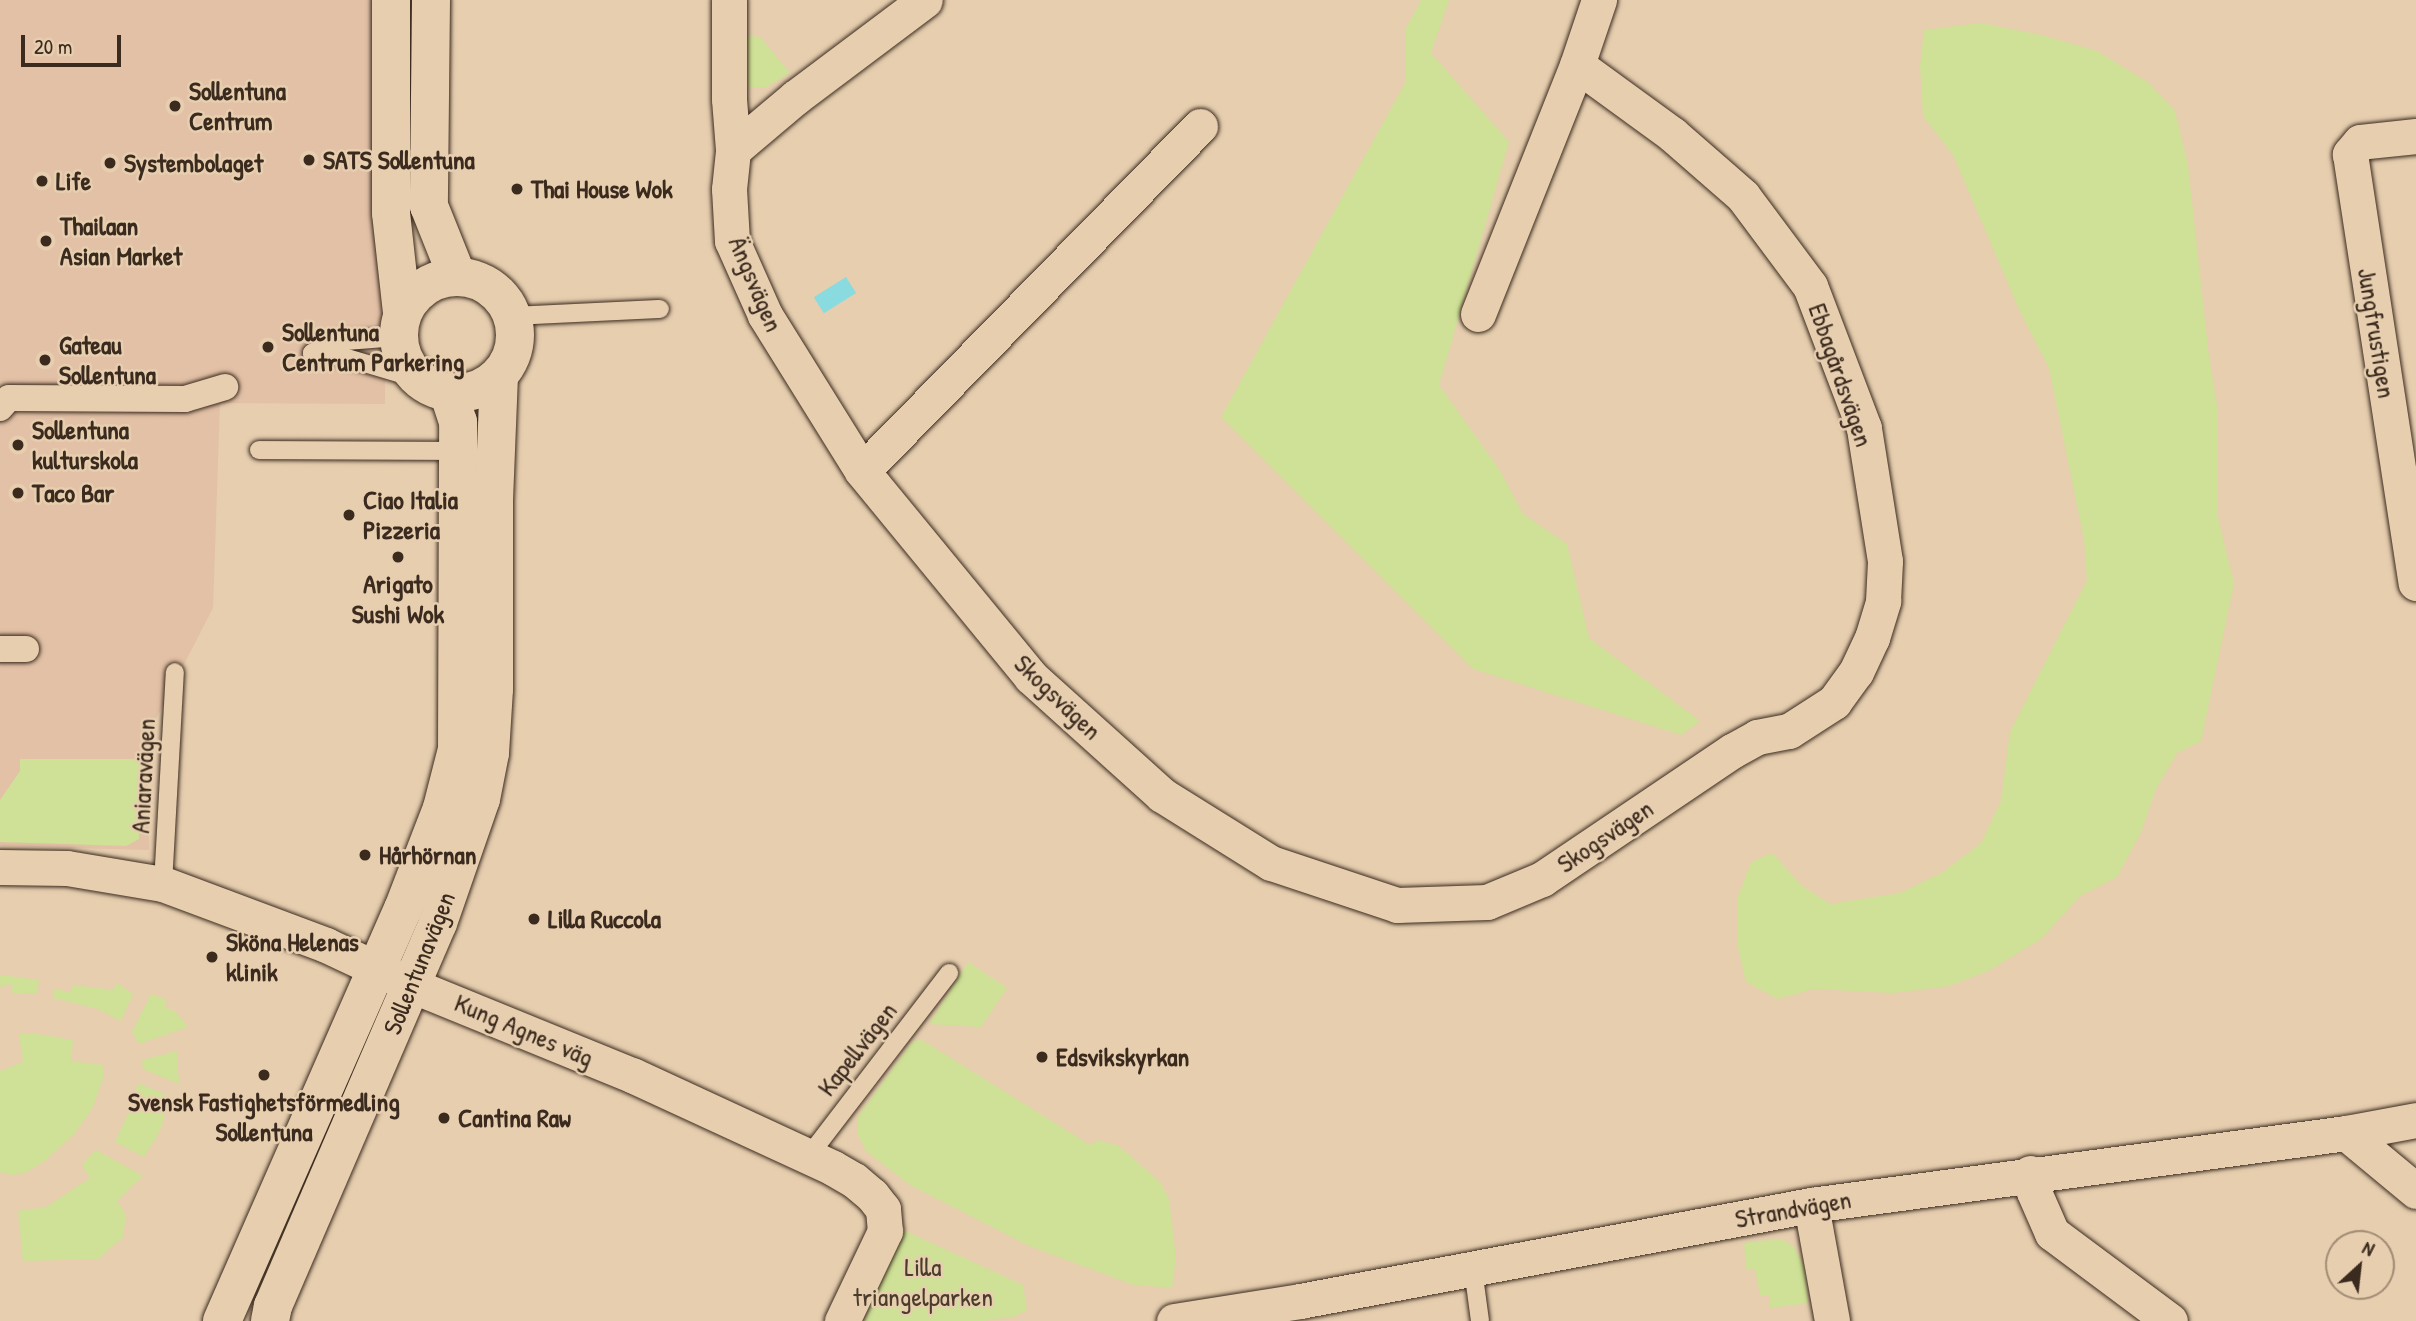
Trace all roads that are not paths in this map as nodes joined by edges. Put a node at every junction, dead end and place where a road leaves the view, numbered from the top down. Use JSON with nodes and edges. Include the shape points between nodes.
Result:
{"nodes":[{"id":1,"x":391,"y":0,"type":"edge"},
{"id":2,"x":431,"y":0,"type":"edge"},
{"id":3,"x":729,"y":0,"type":"edge"},
{"id":4,"x":925,"y":0,"type":"edge"},
{"id":5,"x":1599,"y":0,"type":"edge"},
{"id":6,"x":1577,"y":65,"type":"junction"},
{"id":7,"x":1200,"y":126,"type":"dead end"},
{"id":8,"x":2416,"y":136,"type":"edge"},
{"id":9,"x":733,"y":150,"type":"junction"},
{"id":10,"x":457,"y":276,"type":"junction"},
{"id":11,"x":660,"y":309,"type":"dead end"},
{"id":12,"x":1478,"y":314,"type":"dead end"},
{"id":13,"x":511,"y":316,"type":"junction"},
{"id":14,"x":400,"y":325,"type":"junction"},
{"id":15,"x":499,"y":377,"type":"junction"},
{"id":16,"x":433,"y":385,"type":"junction"},
{"id":17,"x":225,"y":387,"type":"dead end"},
{"id":18,"x":0,"y":408,"type":"edge"},
{"id":19,"x":259,"y":450,"type":"dead end"},
{"id":20,"x":457,"y":451,"type":"junction"},
{"id":21,"x":862,"y":471,"type":"junction"},
{"id":22,"x":2416,"y":583,"type":"edge"},
{"id":23,"x":0,"y":649,"type":"edge"},
{"id":24,"x":26,"y":649,"type":"dead end"},
{"id":25,"x":175,"y":672,"type":"dead end"},
{"id":26,"x":1732,"y":751,"type":"joint"},
{"id":27,"x":0,"y":867,"type":"edge"},
{"id":28,"x":163,"y":884,"type":"junction"},
{"id":29,"x":377,"y":967,"type":"junction"},
{"id":30,"x":949,"y":973,"type":"dead end"},
{"id":31,"x":411,"y":985,"type":"junction"},
{"id":32,"x":2416,"y":1120,"type":"edge"},
{"id":33,"x":2346,"y":1133,"type":"junction"},
{"id":34,"x":808,"y":1157,"type":"junction"},
{"id":35,"x":2030,"y":1173,"type":"junction"},
{"id":36,"x":2416,"y":1191,"type":"edge"},
{"id":37,"x":1811,"y":1205,"type":"junction"},
{"id":38,"x":1473,"y":1269,"type":"junction"},
{"id":39,"x":222,"y":1321,"type":"edge"},
{"id":40,"x":270,"y":1321,"type":"edge"},
{"id":41,"x":842,"y":1321,"type":"edge"},
{"id":42,"x":1174,"y":1321,"type":"edge"},
{"id":43,"x":1480,"y":1321,"type":"edge"},
{"id":44,"x":1832,"y":1321,"type":"edge"},
{"id":45,"x":2170,"y":1321,"type":"edge"}],
"edges":[{"from":1,"to":14,"type":"street","via":[[391,212]]},
{"from":2,"to":10,"type":"street","via":[[429,206]]},
{"from":3,"to":9,"type":"street","name":"Ängsvägen"},
{"from":4,"to":9,"type":"street"},
{"from":5,"to":6,"type":"street"},
{"from":6,"to":12,"type":"street"},
{"from":6,"to":26,"type":"street","name":"Ebbagårdsvägen","via":[[1672,134],[1743,196],[1810,286],[1864,428],[1885,561],[1883,601],[1872,638],[1856,672],[1834,702],[1789,731],[1757,737]]},
{"from":7,"to":21,"type":"street"},
{"from":8,"to":22,"type":"street","name":"Jungfrustigen","via":[[2360,142],[2350,154]]},
{"from":9,"to":21,"type":"street","name":"Ängsvägen","via":[[729,189],[732,241],[765,315]]},
{"from":10,"to":13,"type":"street","via":[[481,282],[507,306]]},
{"from":10,"to":14,"type":"street","via":[[441,277],[420,289]]},
{"from":11,"to":13,"type":"lane"},
{"from":13,"to":15,"type":"street","via":[[516,345]]},
{"from":14,"to":16,"type":"street","via":[[403,357]]},
{"from":14,"to":16,"type":"lane","via":[[333,342],[312,353],[344,357]]},
{"from":15,"to":16,"type":"street","via":[[468,393]]},
{"from":15,"to":31,"type":"street","name":"Sollentunavägen","via":[[490,753],[481,799]]},
{"from":16,"to":20,"type":"street","name":"Sollentunavägen","via":[[458,422]]},
{"from":17,"to":18,"type":"street","via":[[185,399],[9,398]]},
{"from":19,"to":20,"type":"lane"},
{"from":20,"to":29,"type":"street","name":"Sollentunavägen","via":[[457,749],[442,808]]},
{"from":21,"to":26,"type":"street","name":"Skogsvägen","via":[[1031,677],[1162,795],[1271,863],[1397,905],[1487,902],[1542,879]]},
{"from":23,"to":24,"type":"street"},
{"from":25,"to":28,"type":"lane","name":"Aniaravägen"},
{"from":27,"to":28,"type":"street","name":"Kung Agnes väg","via":[[67,868]]},
{"from":28,"to":29,"type":"street","name":"Kung Agnes väg"},
{"from":29,"to":31,"type":"street","name":"Kung Agnes väg"},
{"from":29,"to":39,"type":"street","name":"Sollentunavägen"},
{"from":30,"to":34,"type":"lane","name":"Kapellvägen"},
{"from":31,"to":34,"type":"street","name":"Kung Agnes väg","via":[[632,1074]]},
{"from":31,"to":40,"type":"street","name":"Sollentunavägen"},
{"from":32,"to":33,"type":"street","name":"Strandvägen"},
{"from":33,"to":35,"type":"street","name":"Strandvägen"},
{"from":33,"to":36,"type":"street"},
{"from":34,"to":41,"type":"street","name":"Kung Agnes väg","via":[[854,1180],[883,1209],[885,1231]]},
{"from":35,"to":37,"type":"street","name":"Strandvägen"},
{"from":35,"to":45,"type":"street","via":[[2052,1233]]},
{"from":37,"to":38,"type":"street","name":"Strandvägen"},
{"from":37,"to":44,"type":"street"},
{"from":38,"to":42,"type":"street","name":"Strandvägen"},
{"from":38,"to":43,"type":"lane"}]}
